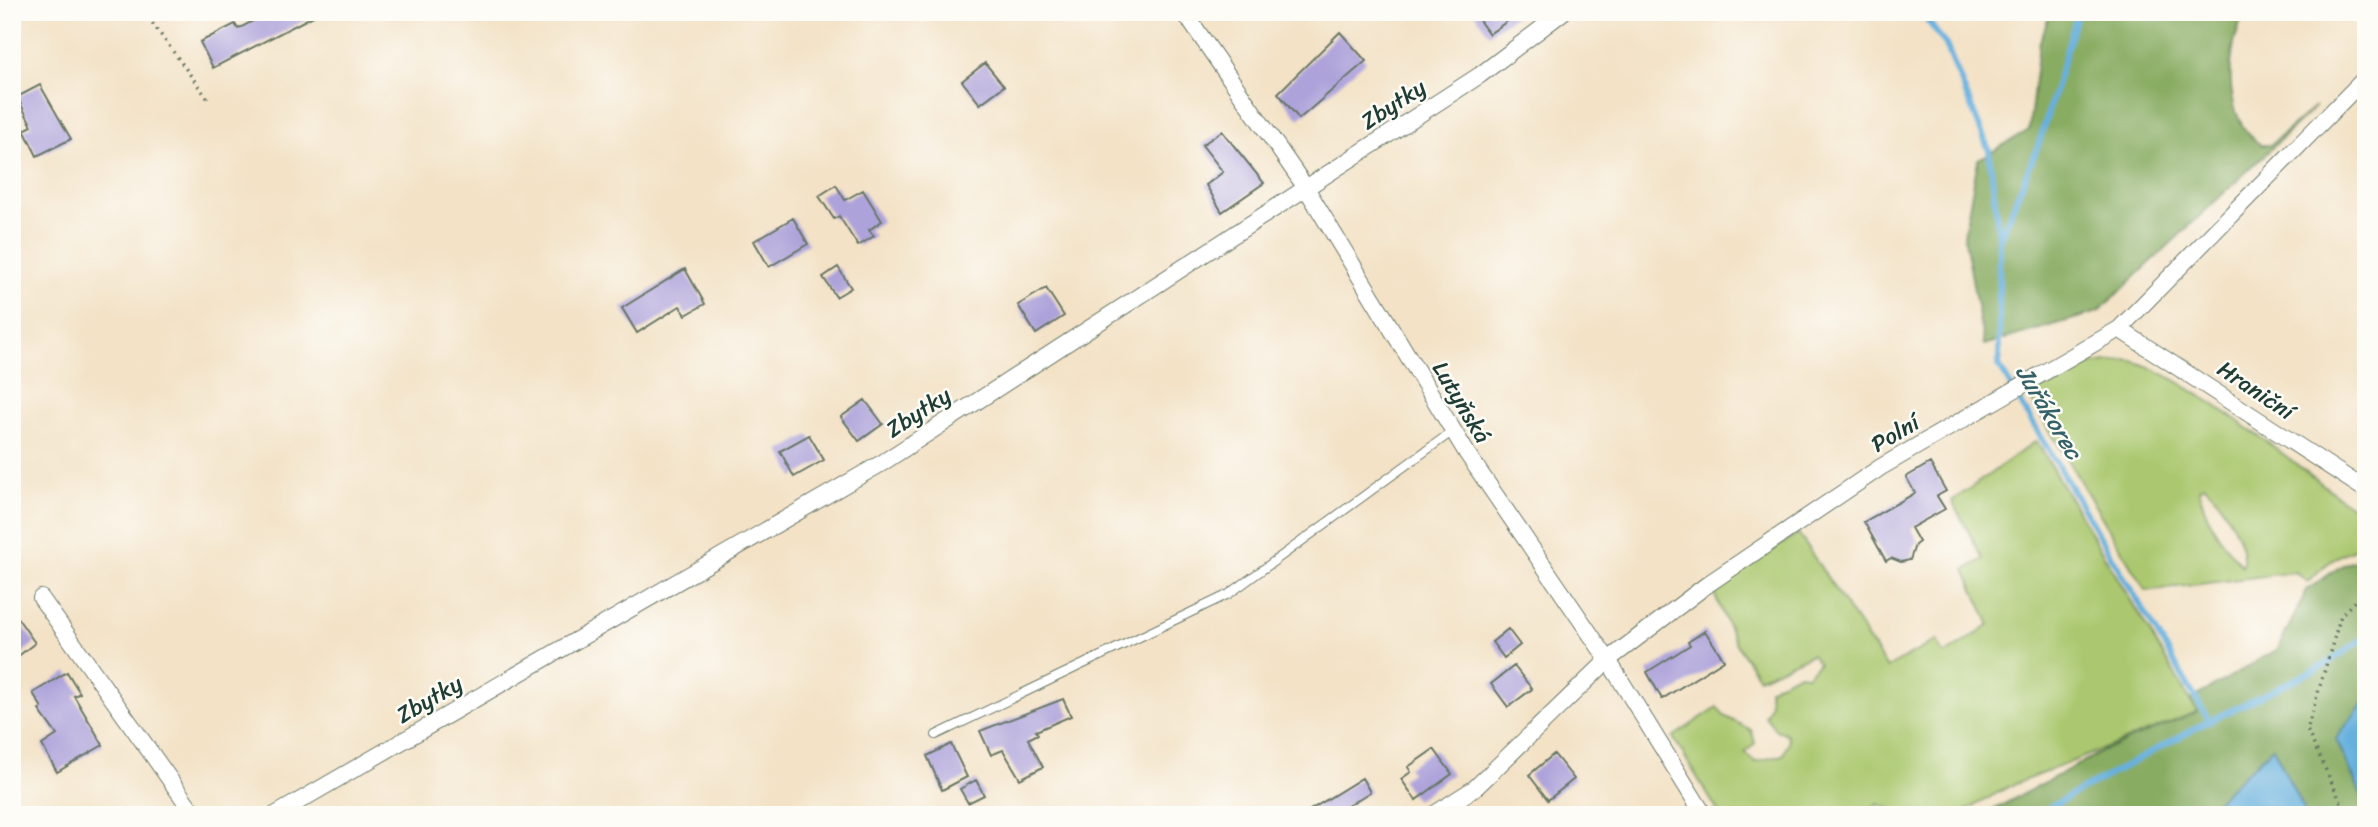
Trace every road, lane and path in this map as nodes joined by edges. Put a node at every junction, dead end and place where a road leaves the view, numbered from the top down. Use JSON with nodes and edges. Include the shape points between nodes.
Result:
{"nodes":[{"id":1,"x":144,"y":12,"type":"edge"},
{"id":2,"x":1184,"y":12,"type":"edge"},
{"id":3,"x":1563,"y":12,"type":"edge"},
{"id":4,"x":2366,"y":77,"type":"edge"},
{"id":5,"x":208,"y":99,"type":"dead end"},
{"id":6,"x":1306,"y":188,"type":"junction"},
{"id":7,"x":2119,"y":329,"type":"junction"},
{"id":8,"x":1453,"y":431,"type":"junction"},
{"id":9,"x":2366,"y":490,"type":"edge"},
{"id":10,"x":2366,"y":590,"type":"edge"},
{"id":11,"x":41,"y":598,"type":"dead end"},
{"id":12,"x":1608,"y":660,"type":"junction"},
{"id":13,"x":936,"y":735,"type":"dead end"},
{"id":14,"x":195,"y":815,"type":"edge"},
{"id":15,"x":275,"y":815,"type":"edge"},
{"id":16,"x":1433,"y":815,"type":"edge"},
{"id":17,"x":1704,"y":815,"type":"edge"},
{"id":18,"x":2347,"y":815,"type":"edge"}],
"edges":[{"from":1,"to":5,"type":"path"},
{"from":2,"to":6,"type":"street","name":"Lutyňská"},
{"from":3,"to":6,"type":"street","name":"Zbytky","via":[[1480,75]]},
{"from":4,"to":7,"type":"street","name":"Polní"},
{"from":6,"to":8,"type":"street","name":"Lutyňská"},
{"from":6,"to":15,"type":"street","name":"Zbytky","via":[[882,463]]},
{"from":7,"to":9,"type":"street","name":"Hraniční"},
{"from":7,"to":12,"type":"street","name":"Polní","via":[[1881,467],[1709,584]]},
{"from":8,"to":12,"type":"street","name":"Lutyňská"},
{"from":8,"to":13,"type":"lane","via":[[1228,594]]},
{"from":10,"to":18,"type":"path","via":[[2341,615],[2306,730]]},
{"from":11,"to":14,"type":"street"},
{"from":12,"to":16,"type":"street","name":"Polní","via":[[1475,788]]},
{"from":12,"to":17,"type":"street","name":"Lutyňská"}]}
